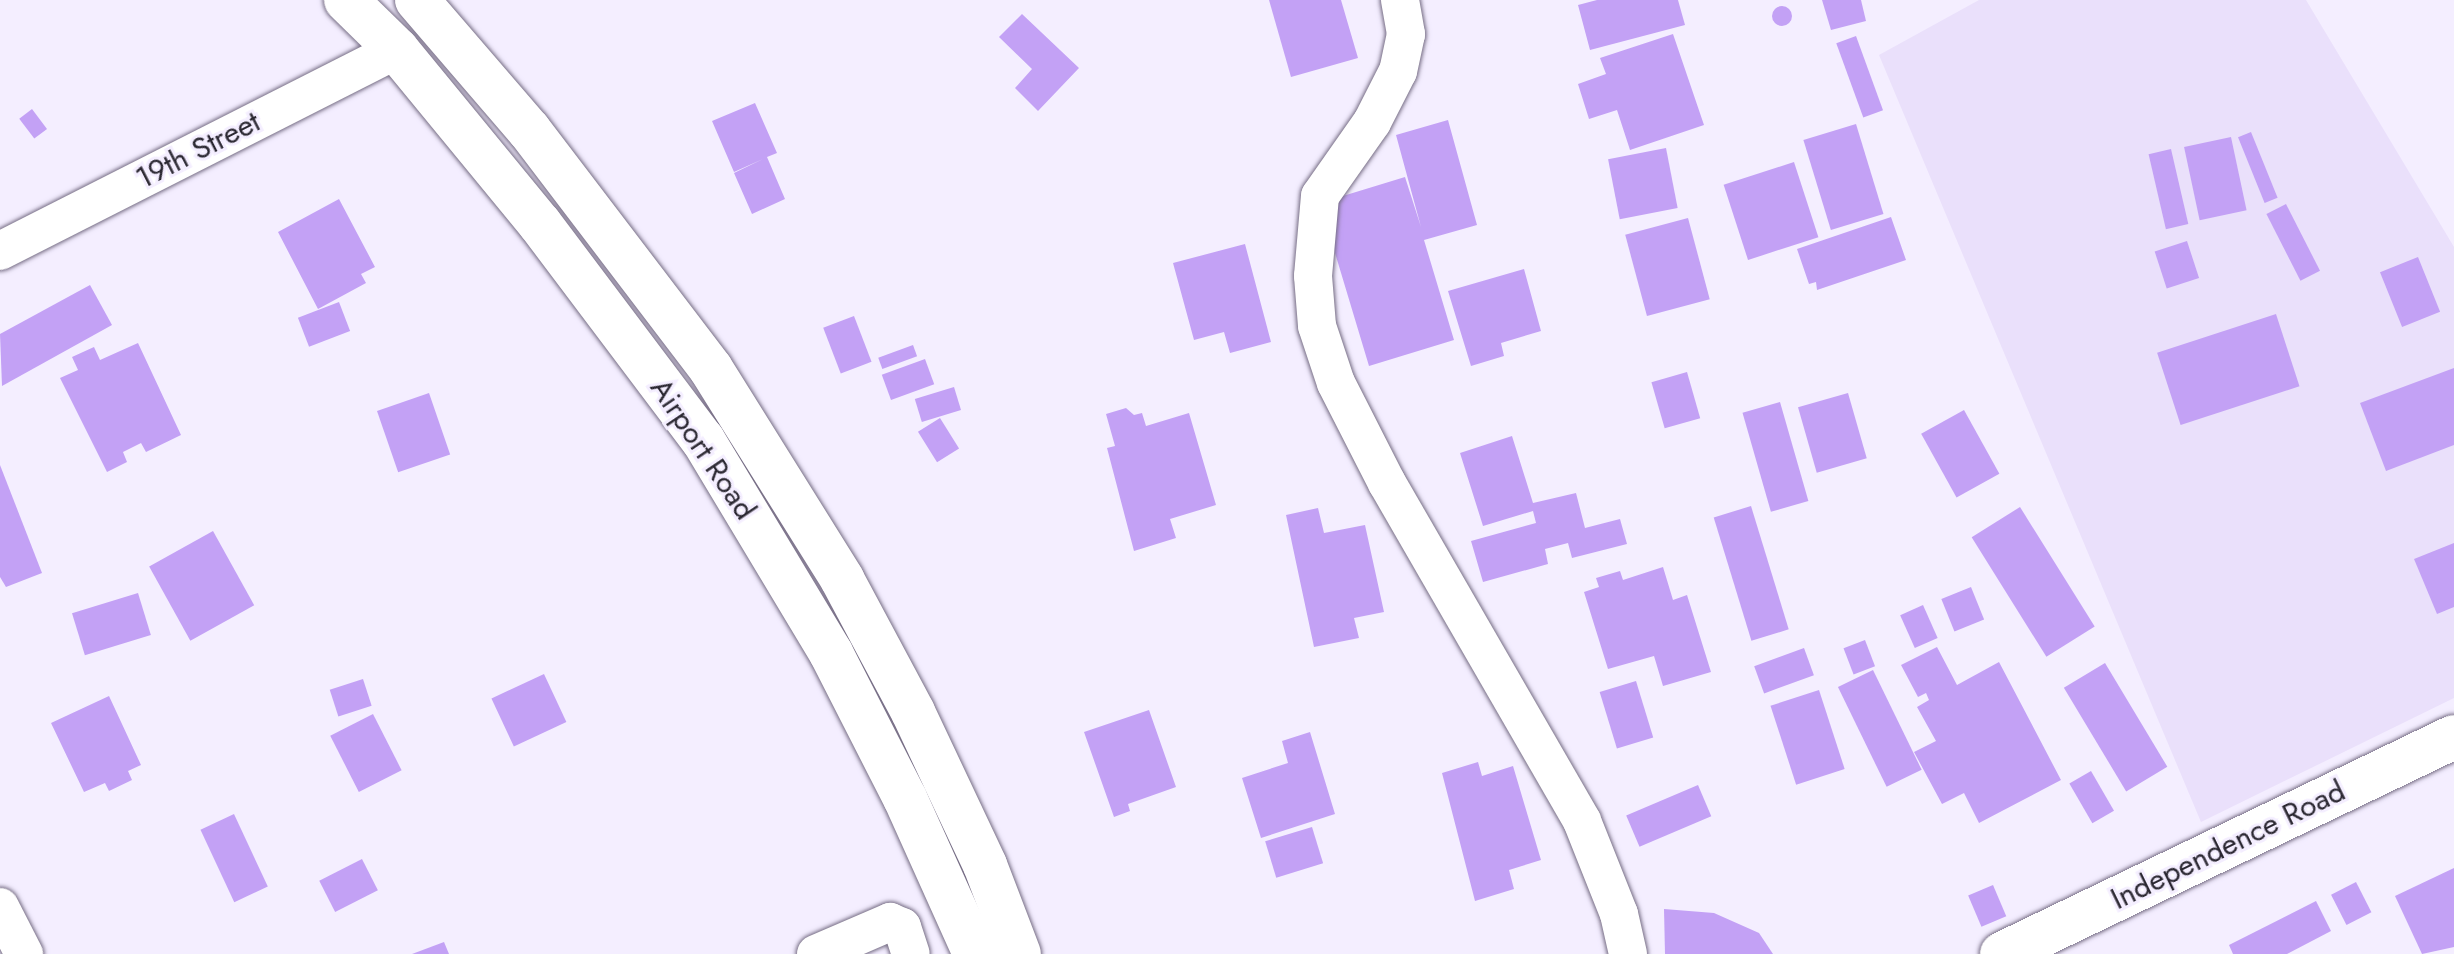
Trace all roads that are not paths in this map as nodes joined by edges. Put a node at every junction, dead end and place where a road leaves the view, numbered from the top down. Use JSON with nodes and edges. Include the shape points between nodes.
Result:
{"nodes":[{"id":1,"x":346,"y":0,"type":"edge"},
{"id":2,"x":1400,"y":0,"type":"edge"},
{"id":3,"x":433,"y":5,"type":"edge"},
{"id":4,"x":397,"y":50,"type":"junction"},
{"id":5,"x":0,"y":251,"type":"edge"},
{"id":6,"x":2454,"y":737,"type":"edge"},
{"id":7,"x":0,"y":907,"type":"edge"},
{"id":8,"x":24,"y":954,"type":"edge"},
{"id":9,"x":816,"y":954,"type":"edge"},
{"id":10,"x":911,"y":954,"type":"edge"},
{"id":11,"x":975,"y":954,"type":"edge"},
{"id":12,"x":1019,"y":954,"type":"edge"},
{"id":13,"x":1628,"y":954,"type":"edge"},
{"id":14,"x":2002,"y":954,"type":"edge"}],
"edges":[{"from":1,"to":4,"type":"main road","name":"Airport Road"},
{"from":2,"to":13,"type":"street","via":[[1406,34],[1398,71],[1372,122],[1320,196],[1313,276],[1317,326],[1336,383],[1387,483],[1582,821],[1619,914]]},
{"from":3,"to":4,"type":"main road"},
{"from":3,"to":12,"type":"main road","name":"Airport Road","via":[[620,244],[736,409],[842,579],[913,712],[985,865]]},
{"from":4,"to":5,"type":"street","name":"19th Street"},
{"from":4,"to":11,"type":"main road","name":"Airport Road","via":[[540,224],[703,440],[831,653],[905,798]]},
{"from":6,"to":14,"type":"main road","name":"Independence Road"},
{"from":7,"to":8,"type":"street"},
{"from":9,"to":10,"type":"street","via":[[890,922],[902,927]]}]}
